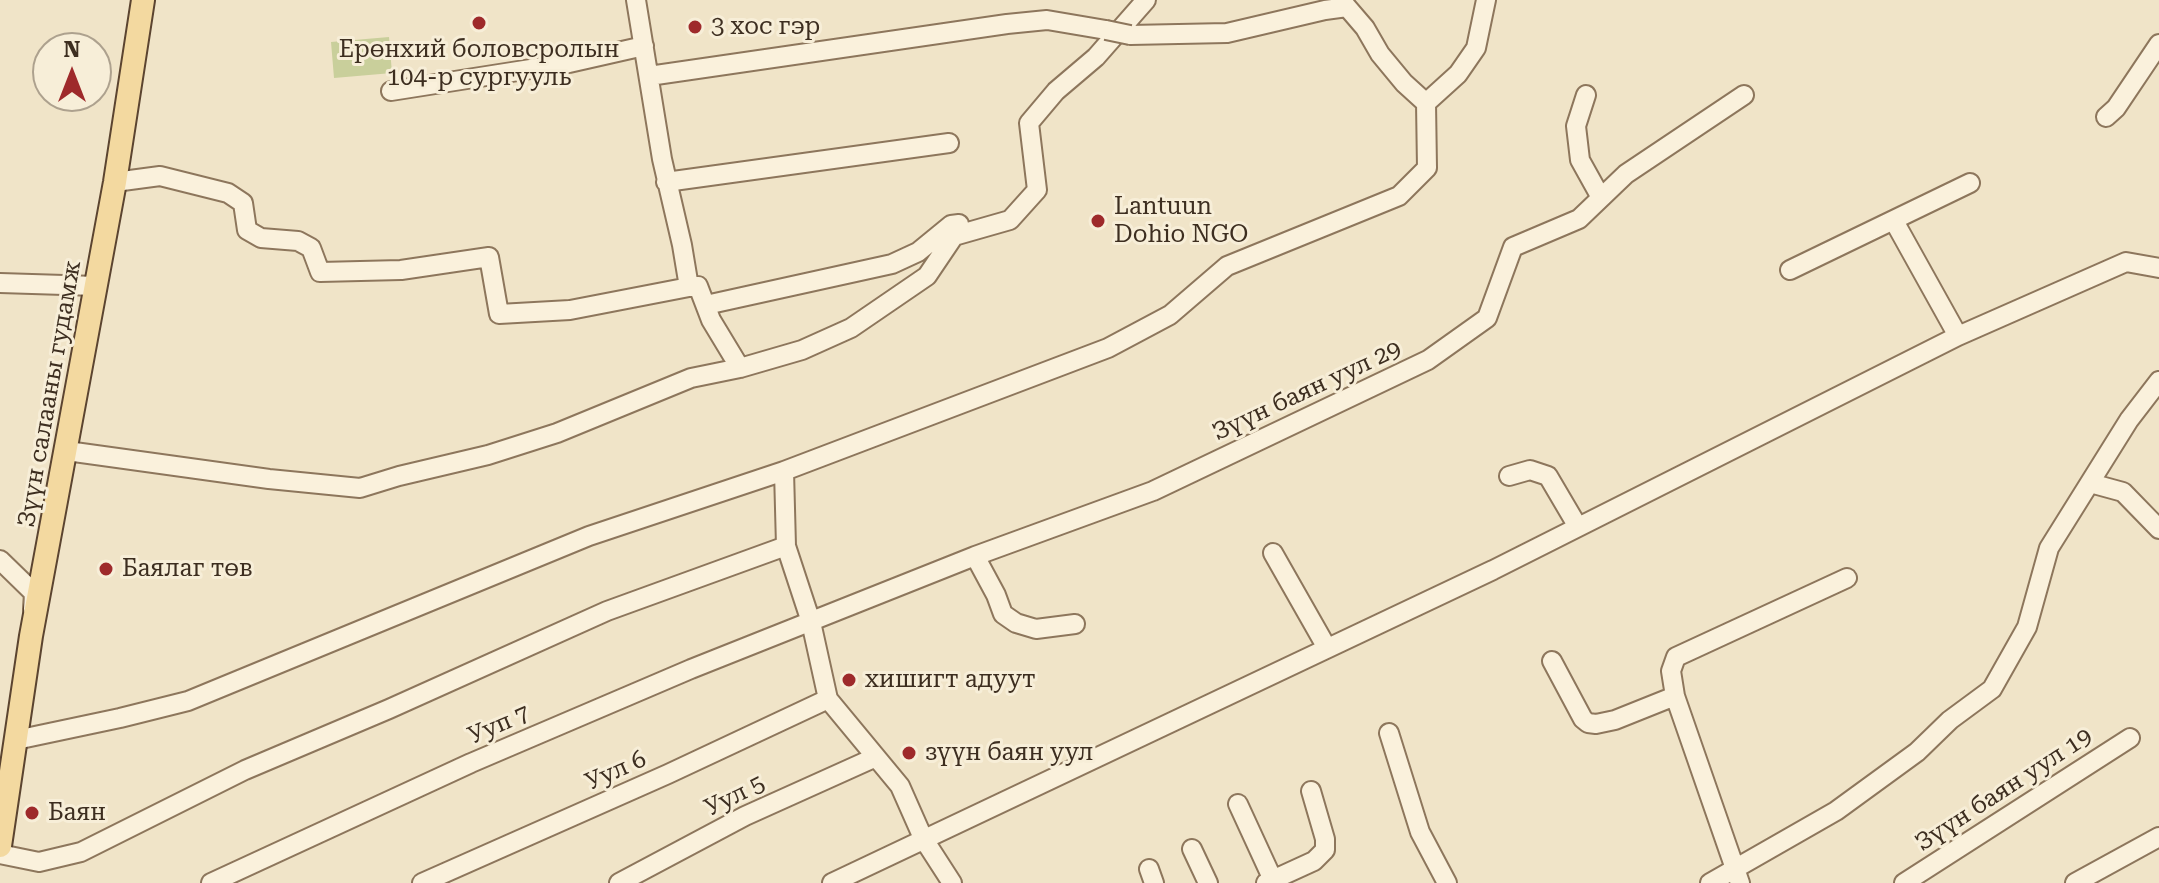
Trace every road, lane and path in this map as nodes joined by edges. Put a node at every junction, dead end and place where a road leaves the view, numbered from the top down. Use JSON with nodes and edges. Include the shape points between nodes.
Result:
{"nodes":[{"id":1,"x":143,"y":0,"type":"edge"},
{"id":2,"x":636,"y":0,"type":"edge"},
{"id":3,"x":1146,"y":0,"type":"edge"},
{"id":4,"x":1486,"y":0,"type":"edge"},
{"id":5,"x":2159,"y":44,"type":"edge"},
{"id":6,"x":644,"y":46,"type":"junction"},
{"id":7,"x":649,"y":76,"type":"junction"},
{"id":8,"x":391,"y":91,"type":"dead end"},
{"id":9,"x":1586,"y":95,"type":"dead end"},
{"id":10,"x":1744,"y":95,"type":"dead end"},
{"id":11,"x":1426,"y":103,"type":"junction"},
{"id":12,"x":2106,"y":117,"type":"dead end"},
{"id":13,"x":949,"y":143,"type":"dead end"},
{"id":14,"x":115,"y":182,"type":"junction"},
{"id":15,"x":666,"y":182,"type":"junction"},
{"id":16,"x":1970,"y":183,"type":"dead end"},
{"id":17,"x":1600,"y":196,"type":"junction"},
{"id":18,"x":1030,"y":197,"type":"junction"},
{"id":19,"x":1894,"y":221,"type":"junction"},
{"id":20,"x":2159,"y":268,"type":"edge"},
{"id":21,"x":1790,"y":270,"type":"dead end"},
{"id":22,"x":0,"y":283,"type":"edge"},
{"id":23,"x":96,"y":286,"type":"junction"},
{"id":24,"x":689,"y":287,"type":"junction"},
{"id":25,"x":706,"y":305,"type":"junction"},
{"id":26,"x":1958,"y":336,"type":"junction"},
{"id":27,"x":740,"y":368,"type":"junction"},
{"id":28,"x":2159,"y":381,"type":"edge"},
{"id":29,"x":67,"y":451,"type":"junction"},
{"id":30,"x":784,"y":471,"type":"junction"},
{"id":31,"x":1509,"y":476,"type":"dead end"},
{"id":32,"x":2090,"y":483,"type":"junction"},
{"id":33,"x":2156,"y":520,"type":"edge"},
{"id":34,"x":1578,"y":527,"type":"junction"},
{"id":35,"x":786,"y":546,"type":"junction"},
{"id":36,"x":1273,"y":553,"type":"dead end"},
{"id":37,"x":975,"y":556,"type":"junction"},
{"id":38,"x":0,"y":560,"type":"edge"},
{"id":39,"x":1847,"y":578,"type":"dead end"},
{"id":40,"x":811,"y":622,"type":"junction"},
{"id":41,"x":1075,"y":624,"type":"dead end"},
{"id":42,"x":31,"y":636,"type":"junction"},
{"id":43,"x":1327,"y":648,"type":"junction"},
{"id":44,"x":1552,"y":661,"type":"dead end"},
{"id":45,"x":1675,"y":696,"type":"junction"},
{"id":46,"x":828,"y":699,"type":"junction"},
{"id":47,"x":1389,"y":733,"type":"dead end"},
{"id":48,"x":2130,"y":738,"type":"dead end"},
{"id":49,"x":16,"y":740,"type":"junction"},
{"id":50,"x":876,"y":757,"type":"junction"},
{"id":51,"x":1311,"y":791,"type":"dead end"},
{"id":52,"x":1238,"y":804,"type":"dead end"},
{"id":53,"x":2159,"y":837,"type":"edge"},
{"id":54,"x":923,"y":838,"type":"junction"},
{"id":55,"x":0,"y":846,"type":"edge"},
{"id":56,"x":1192,"y":849,"type":"dead end"},
{"id":57,"x":0,"y":854,"type":"edge"},
{"id":58,"x":1738,"y":876,"type":"edge"},
{"id":59,"x":1269,"y":882,"type":"edge"},
{"id":60,"x":211,"y":883,"type":"edge"},
{"id":61,"x":422,"y":883,"type":"edge"},
{"id":62,"x":619,"y":883,"type":"edge"},
{"id":63,"x":832,"y":883,"type":"edge"},
{"id":64,"x":952,"y":883,"type":"edge"},
{"id":65,"x":1208,"y":883,"type":"edge"},
{"id":66,"x":1447,"y":883,"type":"edge"},
{"id":67,"x":1710,"y":883,"type":"edge"},
{"id":68,"x":1904,"y":883,"type":"edge"},
{"id":69,"x":2075,"y":883,"type":"edge"}],
"edges":[{"from":1,"to":14,"type":"main road","name":"Зүүн салааны гудамж"},
{"from":2,"to":6,"type":"street"},
{"from":3,"to":18,"type":"street","via":[[1029,123],[1037,190]]},
{"from":4,"to":11,"type":"street","via":[[1476,48],[1458,74]]},
{"from":5,"to":12,"type":"street"},
{"from":6,"to":7,"type":"street"},
{"from":6,"to":8,"type":"street"},
{"from":7,"to":11,"type":"street","bridge":true,"via":[[1047,20],[1130,35],[1227,33],[1347,7],[1380,54]]},
{"from":7,"to":15,"type":"street"},
{"from":9,"to":17,"type":"street","via":[[1576,126],[1580,160]]},
{"from":10,"to":17,"type":"street","name":"Зүүн баян уул 29"},
{"from":11,"to":30,"type":"street","via":[[1427,168],[1399,196],[1227,266],[1170,315],[1108,348]]},
{"from":13,"to":15,"type":"street"},
{"from":14,"to":23,"type":"main road","name":"Зүүн салааны гудамж"},
{"from":14,"to":24,"type":"street","via":[[160,176],[228,193],[243,203],[247,230],[311,248],[320,272],[401,270],[489,257],[499,314],[570,310]]},
{"from":15,"to":24,"type":"street"},
{"from":16,"to":19,"type":"street"},
{"from":17,"to":37,"type":"street","name":"Зүүн баян уул 29","via":[[1579,219],[1513,247],[1487,318],[1428,360],[1153,491]]},
{"from":18,"to":25,"type":"street","via":[[983,219],[951,225],[918,252],[892,264]]},
{"from":18,"to":27,"type":"street","via":[[1010,220],[954,236],[927,276],[851,328],[802,350]]},
{"from":19,"to":21,"type":"street"},
{"from":19,"to":26,"type":"street"},
{"from":20,"to":26,"type":"street","via":[[2126,262]]},
{"from":22,"to":23,"type":"street"},
{"from":23,"to":29,"type":"main road","name":"Зүүн салааны гудамж"},
{"from":24,"to":25,"type":"street","via":[[698,286]]},
{"from":25,"to":27,"type":"street"},
{"from":26,"to":34,"type":"street"},
{"from":27,"to":29,"type":"street","via":[[691,378],[530,442],[360,488]]},
{"from":28,"to":32,"type":"street"},
{"from":29,"to":42,"type":"main road","name":"Зүүн салааны гудамж"},
{"from":30,"to":35,"type":"street"},
{"from":30,"to":49,"type":"street","via":[[589,536],[188,701]]},
{"from":31,"to":34,"type":"street","via":[[1530,470],[1548,476]]},
{"from":32,"to":33,"type":"street","via":[[2123,492]]},
{"from":32,"to":58,"type":"street","via":[[2049,548],[2027,627],[1992,689],[1917,752]]},
{"from":34,"to":43,"type":"street"},
{"from":35,"to":40,"type":"street"},
{"from":35,"to":57,"type":"street","via":[[607,611],[245,770],[81,852],[39,862]]},
{"from":36,"to":43,"type":"street"},
{"from":37,"to":40,"type":"street","name":"Зүүн баян уул 29"},
{"from":37,"to":41,"type":"street","via":[[1003,614],[1016,623],[1036,629]]},
{"from":38,"to":42,"type":"street","via":[[34,593]]},
{"from":39,"to":45,"type":"street","via":[[1676,657],[1671,671]]},
{"from":40,"to":46,"type":"street"},
{"from":40,"to":60,"type":"street","name":"Ууп 7","via":[[471,763]]},
{"from":42,"to":49,"type":"main road","name":"Зүүн салааны гудамж"},
{"from":43,"to":54,"type":"street"},
{"from":44,"to":45,"type":"street","via":[[1588,723],[1615,720]]},
{"from":45,"to":58,"type":"street"},
{"from":46,"to":50,"type":"street"},
{"from":46,"to":61,"type":"street","name":"Уул 6"},
{"from":47,"to":66,"type":"street","via":[[1420,832]]},
{"from":48,"to":68,"type":"street","name":"Зүүн баян уул 19"},
{"from":49,"to":55,"type":"main road","name":"Зүүн салааны гудамж"},
{"from":50,"to":54,"type":"street","via":[[900,786]]},
{"from":50,"to":62,"type":"street","name":"Уул 5","via":[[745,816]]},
{"from":51,"to":59,"type":"street","via":[[1325,850],[1314,861]]},
{"from":52,"to":59,"type":"street"},
{"from":53,"to":69,"type":"street"},
{"from":54,"to":63,"type":"street"},
{"from":54,"to":64,"type":"street"},
{"from":56,"to":65,"type":"street"},
{"from":58,"to":67,"type":"street"}]}
